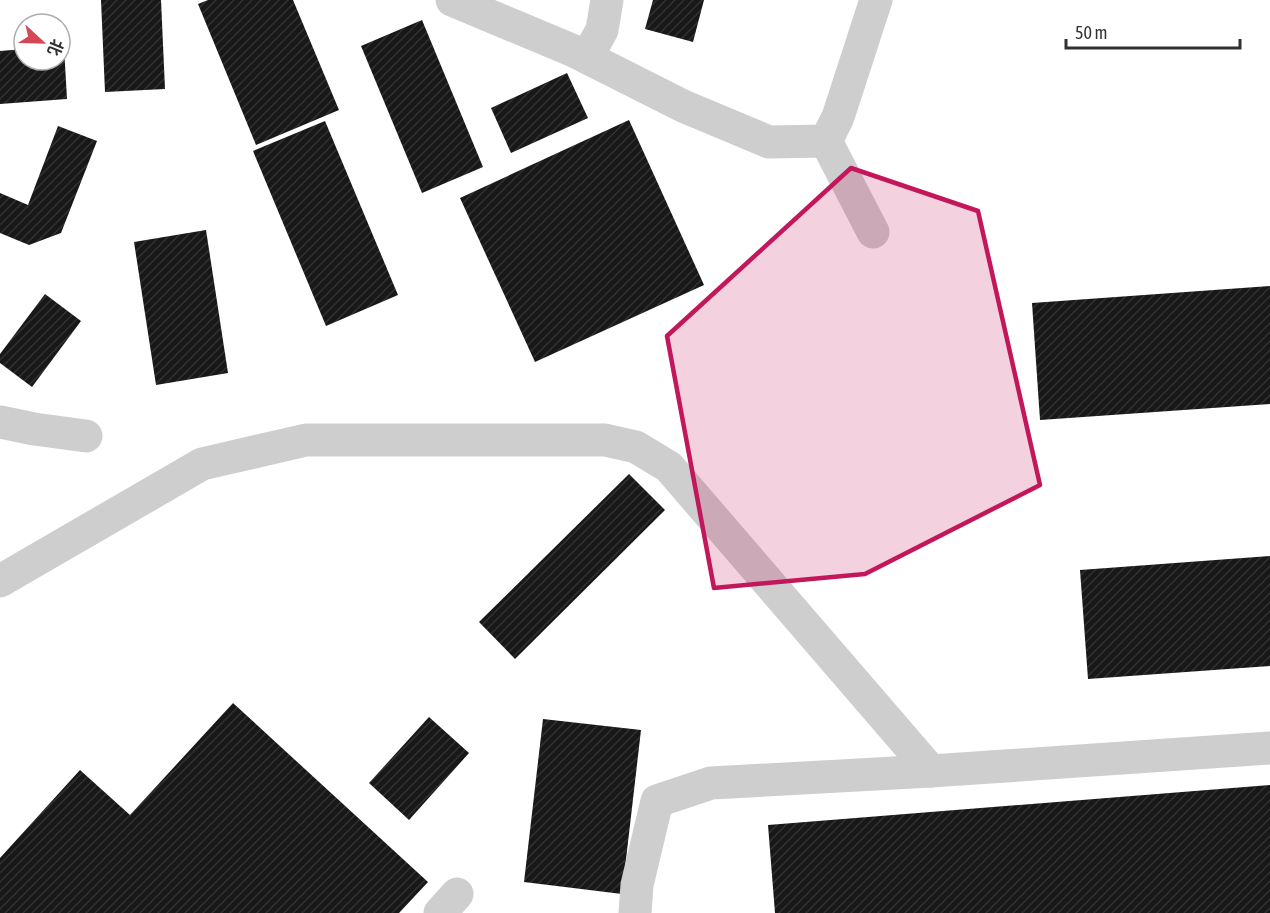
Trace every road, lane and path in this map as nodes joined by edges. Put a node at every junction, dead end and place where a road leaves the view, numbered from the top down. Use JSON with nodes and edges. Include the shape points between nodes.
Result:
{"nodes":[{"id":1,"x":452,"y":0,"type":"edge"},
{"id":2,"x":607,"y":0,"type":"edge"},
{"id":3,"x":876,"y":0,"type":"edge"},
{"id":4,"x":587,"y":57,"type":"junction"},
{"id":5,"x":826,"y":141,"type":"junction"},
{"id":6,"x":873,"y":232,"type":"dead end"},
{"id":7,"x":0,"y":422,"type":"edge"},
{"id":8,"x":86,"y":436,"type":"dead end"},
{"id":9,"x":0,"y":581,"type":"edge"},
{"id":10,"x":1270,"y":748,"type":"edge"},
{"id":11,"x":931,"y":771,"type":"junction"},
{"id":12,"x":635,"y":913,"type":"edge"}],
"edges":[{"from":1,"to":4,"type":"street"},
{"from":2,"to":4,"type":"street","via":[[602,30]]},
{"from":3,"to":5,"type":"street","via":[[838,117]]},
{"from":4,"to":5,"type":"street","via":[[683,106],[769,142]]},
{"from":5,"to":6,"type":"street"},
{"from":7,"to":8,"type":"street"},
{"from":9,"to":11,"type":"street","via":[[202,464],[306,440],[605,440],[636,447],[669,467]]},
{"from":10,"to":11,"type":"street"},
{"from":11,"to":12,"type":"street","via":[[711,783],[657,801],[637,885]]}]}
